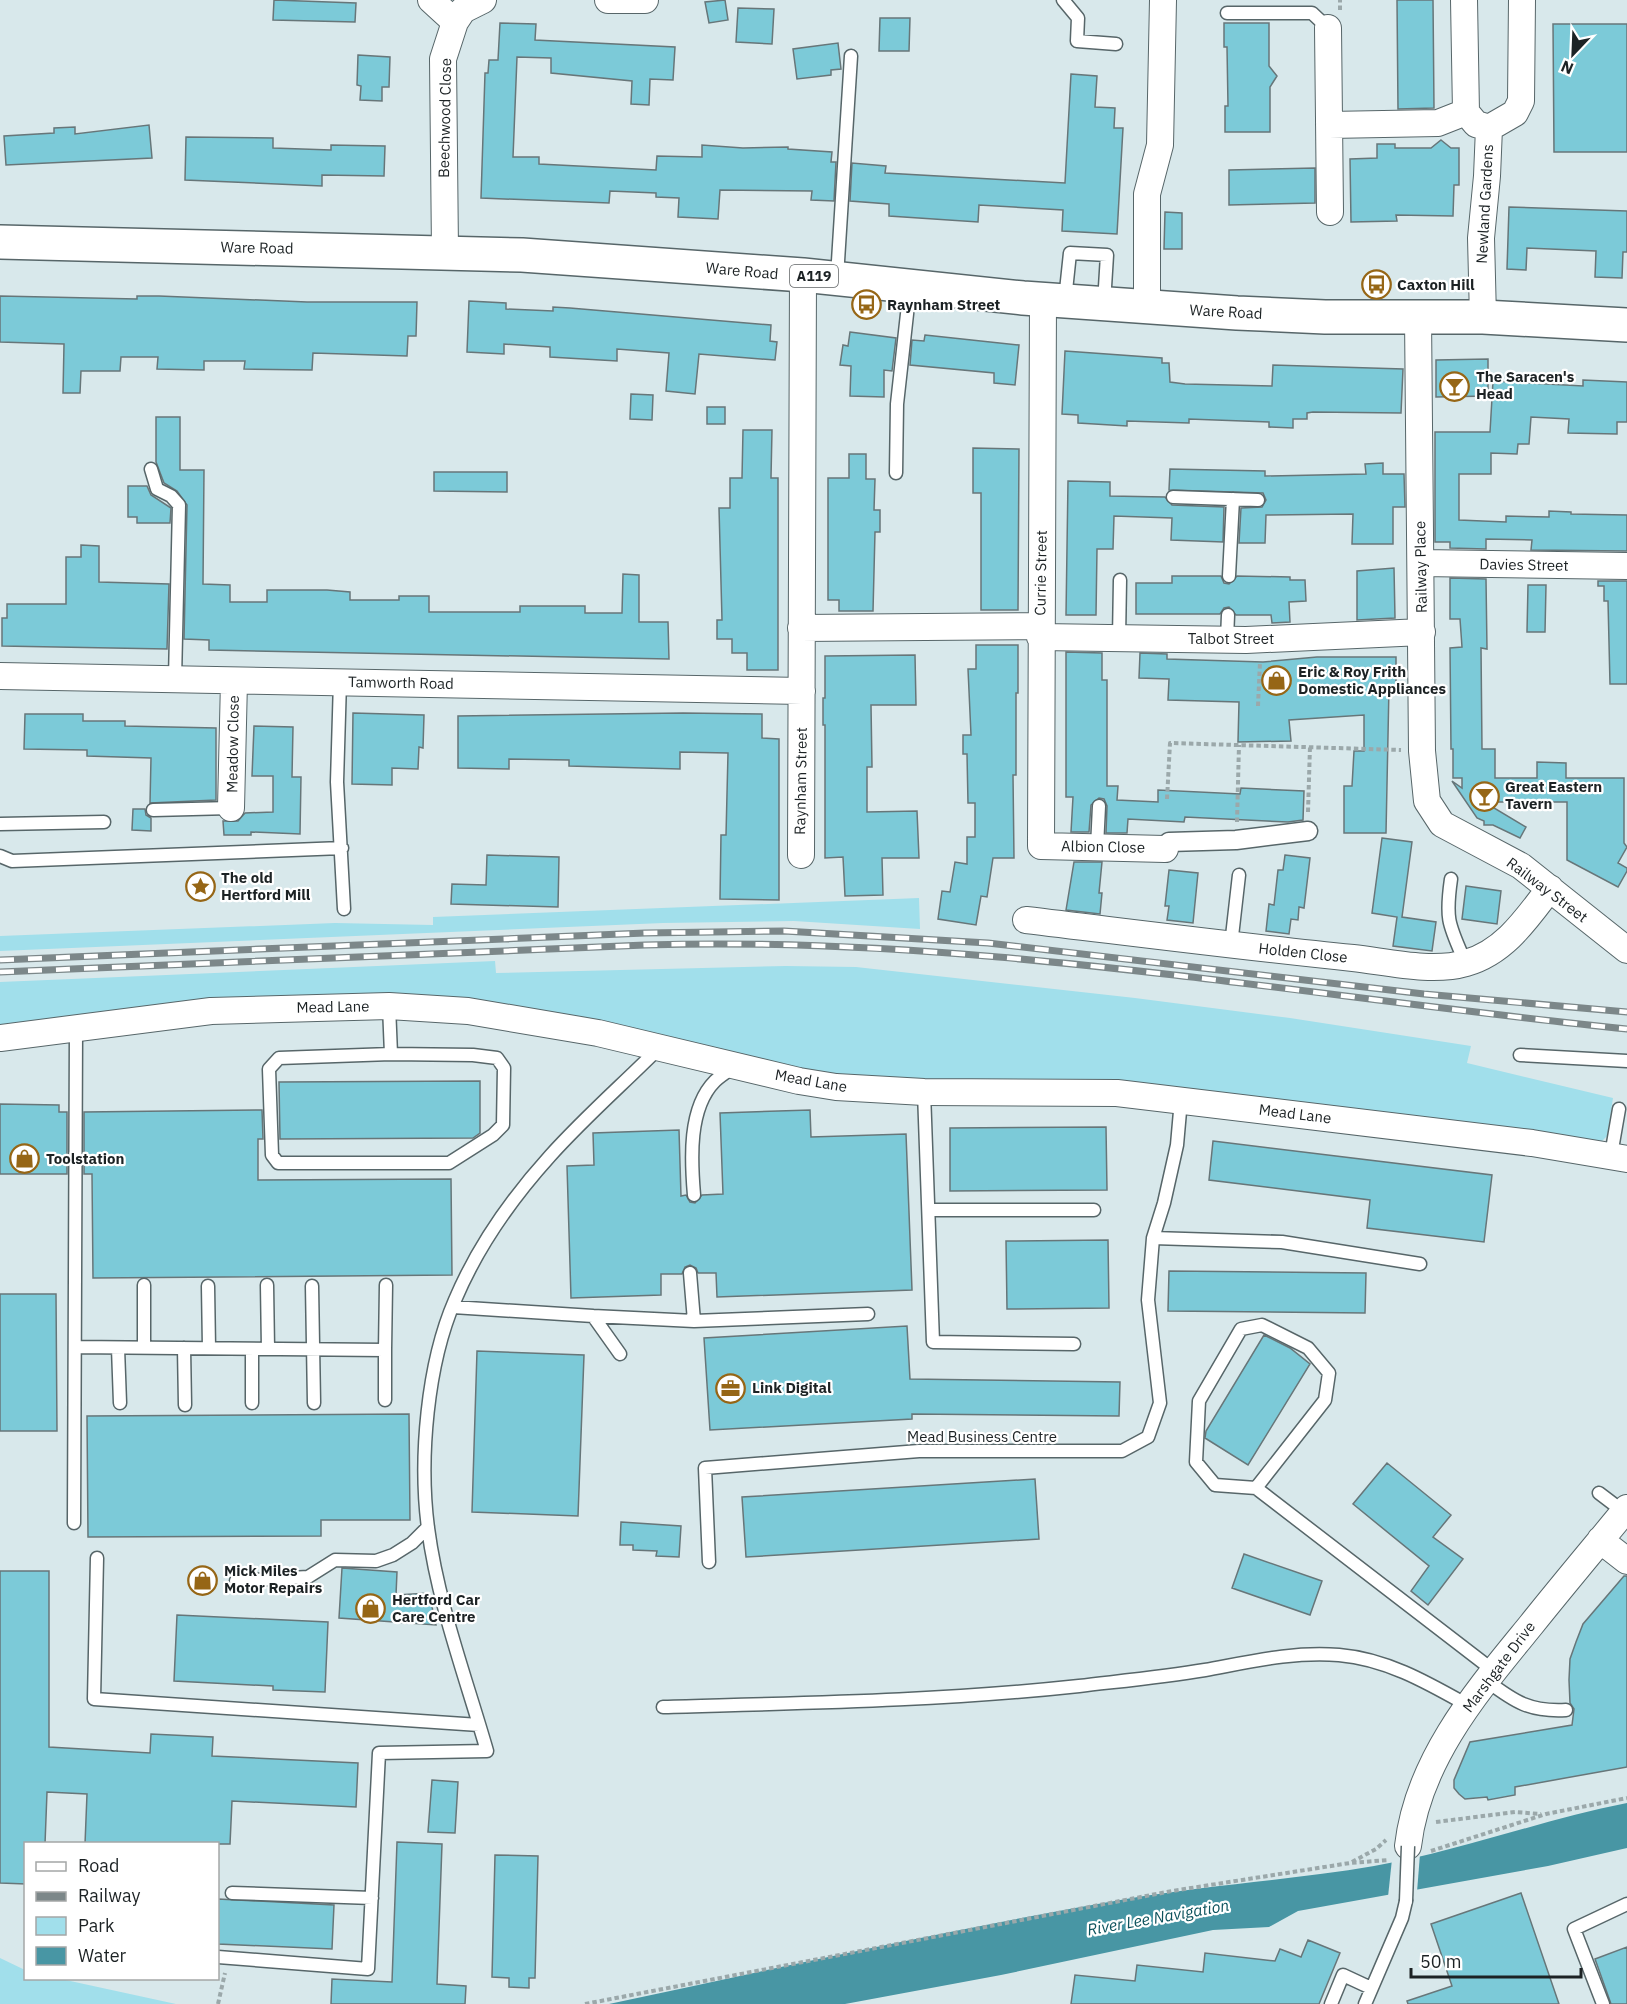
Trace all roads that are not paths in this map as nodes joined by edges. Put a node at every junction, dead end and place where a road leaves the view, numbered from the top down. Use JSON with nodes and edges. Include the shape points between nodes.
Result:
{"nodes":[{"id":1,"x":431,"y":0,"type":"edge"},
{"id":2,"x":483,"y":0,"type":"edge"},
{"id":3,"x":609,"y":0,"type":"edge"},
{"id":4,"x":645,"y":0,"type":"edge"},
{"id":5,"x":1063,"y":0,"type":"edge"},
{"id":6,"x":1163,"y":0,"type":"edge"},
{"id":7,"x":1464,"y":0,"type":"edge"},
{"id":8,"x":1522,"y":0,"type":"edge"},
{"id":9,"x":1227,"y":13,"type":"dead end"},
{"id":10,"x":455,"y":22,"type":"junction"},
{"id":11,"x":1328,"y":28,"type":"joint"},
{"id":12,"x":1116,"y":44,"type":"dead end"},
{"id":13,"x":851,"y":56,"type":"dead end"},
{"id":14,"x":1466,"y":112,"type":"junction"},
{"id":15,"x":1329,"y":125,"type":"junction"},
{"id":16,"x":1488,"y":128,"type":"junction"},
{"id":17,"x":1330,"y":212,"type":"dead end"},
{"id":18,"x":0,"y":242,"type":"edge"},
{"id":19,"x":445,"y":251,"type":"junction"},
{"id":20,"x":803,"y":275,"type":"junction"},
{"id":21,"x":837,"y":278,"type":"junction"},
{"id":22,"x":910,"y":286,"type":"junction"},
{"id":23,"x":1054,"y":300,"type":"junction"},
{"id":24,"x":1104,"y":304,"type":"junction"},
{"id":25,"x":1147,"y":307,"type":"junction"},
{"id":26,"x":1418,"y":316,"type":"junction"},
{"id":27,"x":1483,"y":317,"type":"junction"},
{"id":28,"x":1627,"y":325,"type":"edge"},
{"id":29,"x":151,"y":469,"type":"dead end"},
{"id":30,"x":896,"y":473,"type":"dead end"},
{"id":31,"x":1173,"y":497,"type":"dead end"},
{"id":32,"x":1233,"y":499,"type":"junction"},
{"id":33,"x":1258,"y":500,"type":"dead end"},
{"id":34,"x":1421,"y":563,"type":"junction"},
{"id":35,"x":1627,"y":566,"type":"edge"},
{"id":36,"x":1229,"y":576,"type":"dead end"},
{"id":37,"x":1120,"y":580,"type":"dead end"},
{"id":38,"x":801,"y":628,"type":"junction"},
{"id":39,"x":1040,"y":632,"type":"junction"},
{"id":40,"x":1422,"y":632,"type":"junction"},
{"id":41,"x":1119,"y":638,"type":"junction"},
{"id":42,"x":0,"y":676,"type":"edge"},
{"id":43,"x":175,"y":679,"type":"junction"},
{"id":44,"x":234,"y":681,"type":"junction"},
{"id":45,"x":340,"y":681,"type":"junction"},
{"id":46,"x":802,"y":690,"type":"junction"},
{"id":47,"x":1099,"y":806,"type":"dead end"},
{"id":48,"x":231,"y":808,"type":"joint"},
{"id":49,"x":153,"y":810,"type":"dead end"},
{"id":50,"x":1434,"y":815,"type":"joint"},
{"id":51,"x":104,"y":822,"type":"dead end"},
{"id":52,"x":0,"y":824,"type":"edge"},
{"id":53,"x":1308,"y":831,"type":"road end"},
{"id":54,"x":1041,"y":846,"type":"joint"},
{"id":55,"x":1097,"y":847,"type":"junction"},
{"id":56,"x":342,"y":848,"type":"junction"},
{"id":57,"x":1165,"y":849,"type":"joint"},
{"id":58,"x":0,"y":855,"type":"edge"},
{"id":59,"x":801,"y":855,"type":"dead end"},
{"id":60,"x":1239,"y":875,"type":"dead end"},
{"id":61,"x":1451,"y":879,"type":"dead end"},
{"id":62,"x":1550,"y":888,"type":"junction"},
{"id":63,"x":344,"y":909,"type":"dead end"},
{"id":64,"x":1026,"y":920,"type":"dead end"},
{"id":65,"x":1231,"y":945,"type":"junction"},
{"id":66,"x":1627,"y":950,"type":"edge"},
{"id":67,"x":1466,"y":964,"type":"junction"},
{"id":68,"x":389,"y":1006,"type":"junction"},
{"id":69,"x":76,"y":1029,"type":"junction"},
{"id":70,"x":0,"y":1038,"type":"edge"},
{"id":71,"x":659,"y":1048,"type":"junction"},
{"id":72,"x":391,"y":1054,"type":"junction"},
{"id":73,"x":1520,"y":1055,"type":"dead end"},
{"id":74,"x":1627,"y":1061,"type":"edge"},
{"id":75,"x":735,"y":1066,"type":"junction"},
{"id":76,"x":924,"y":1092,"type":"junction"},
{"id":77,"x":1181,"y":1100,"type":"junction"},
{"id":78,"x":1618,"y":1109,"type":"dead end"},
{"id":79,"x":1619,"y":1157,"type":"edge"},
{"id":80,"x":694,"y":1195,"type":"dead end"},
{"id":81,"x":930,"y":1210,"type":"junction"},
{"id":82,"x":1094,"y":1210,"type":"dead end"},
{"id":83,"x":1153,"y":1238,"type":"junction"},
{"id":84,"x":1420,"y":1264,"type":"dead end"},
{"id":85,"x":690,"y":1273,"type":"dead end"},
{"id":86,"x":144,"y":1285,"type":"dead end"},
{"id":87,"x":267,"y":1285,"type":"dead end"},
{"id":88,"x":386,"y":1285,"type":"dead end"},
{"id":89,"x":208,"y":1286,"type":"dead end"},
{"id":90,"x":312,"y":1286,"type":"dead end"},
{"id":91,"x":453,"y":1307,"type":"junction"},
{"id":92,"x":868,"y":1314,"type":"dead end"},
{"id":93,"x":593,"y":1316,"type":"junction"},
{"id":94,"x":694,"y":1321,"type":"junction"},
{"id":95,"x":1074,"y":1344,"type":"dead end"},
{"id":96,"x":75,"y":1347,"type":"junction"},
{"id":97,"x":144,"y":1347,"type":"junction"},
{"id":98,"x":118,"y":1348,"type":"junction"},
{"id":99,"x":184,"y":1348,"type":"junction"},
{"id":100,"x":209,"y":1348,"type":"junction"},
{"id":101,"x":252,"y":1349,"type":"junction"},
{"id":102,"x":268,"y":1349,"type":"junction"},
{"id":103,"x":313,"y":1349,"type":"junction"},
{"id":104,"x":385,"y":1350,"type":"junction"},
{"id":105,"x":620,"y":1354,"type":"dead end"},
{"id":106,"x":385,"y":1400,"type":"dead end"},
{"id":107,"x":120,"y":1403,"type":"dead end"},
{"id":108,"x":252,"y":1403,"type":"dead end"},
{"id":109,"x":314,"y":1403,"type":"dead end"},
{"id":110,"x":185,"y":1405,"type":"dead end"},
{"id":111,"x":1256,"y":1488,"type":"junction"},
{"id":112,"x":1599,"y":1493,"type":"dead end"},
{"id":113,"x":1625,"y":1510,"type":"edge"},
{"id":114,"x":74,"y":1523,"type":"dead end"},
{"id":115,"x":428,"y":1527,"type":"junction"},
{"id":116,"x":1600,"y":1540,"type":"junction"},
{"id":117,"x":97,"y":1558,"type":"dead end"},
{"id":118,"x":1627,"y":1561,"type":"edge"},
{"id":119,"x":709,"y":1562,"type":"dead end"},
{"id":120,"x":236,"y":1581,"type":"dead end"},
{"id":121,"x":1491,"y":1676,"type":"junction"},
{"id":122,"x":1469,"y":1706,"type":"junction"},
{"id":123,"x":663,"y":1707,"type":"dead end"},
{"id":124,"x":1566,"y":1710,"type":"dead end"},
{"id":125,"x":479,"y":1725,"type":"junction"},
{"id":126,"x":1409,"y":1845,"type":"joint"},
{"id":127,"x":232,"y":1893,"type":"dead end"},
{"id":128,"x":372,"y":1898,"type":"junction"},
{"id":129,"x":1627,"y":1904,"type":"edge"},
{"id":130,"x":223,"y":1957,"type":"edge"},
{"id":131,"x":1371,"y":1988,"type":"junction"},
{"id":132,"x":1331,"y":2004,"type":"edge"},
{"id":133,"x":1365,"y":2004,"type":"edge"},
{"id":134,"x":1603,"y":2004,"type":"edge"}],
"edges":[{"from":1,"to":10,"type":"street"},
{"from":2,"to":10,"type":"street","via":[[462,10]]},
{"from":3,"to":4,"type":"street"},
{"from":5,"to":12,"type":"lane","via":[[1078,18],[1077,41]]},
{"from":6,"to":25,"type":"street","via":[[1160,145],[1147,194]]},
{"from":7,"to":14,"type":"street"},
{"from":8,"to":16,"type":"street","name":"Newland Gardens","via":[[1521,100],[1515,113]]},
{"from":9,"to":11,"type":"lane","via":[[1312,13]]},
{"from":10,"to":19,"type":"street","name":"Beechwood Close","via":[[443,59]]},
{"from":11,"to":15,"type":"street"},
{"from":13,"to":21,"type":"lane"},
{"from":14,"to":15,"type":"street","via":[[1438,123]]},
{"from":14,"to":16,"type":"street","name":"Newland Gardens","via":[[1476,124]]},
{"from":15,"to":17,"type":"street"},
{"from":16,"to":27,"type":"street","name":"Newland Gardens","via":[[1481,238]]},
{"from":18,"to":19,"type":"main road","name":"Ware Road","number":"A119"},
{"from":19,"to":20,"type":"main road","name":"Ware Road","number":"A119"},
{"from":20,"to":21,"type":"main road","name":"Ware Road","number":"A119"},
{"from":20,"to":38,"type":"street","name":"Raynham Street"},
{"from":21,"to":22,"type":"main road","name":"Ware Road","number":"A119"},
{"from":22,"to":23,"type":"main road","name":"Ware Road","number":"A119"},
{"from":22,"to":30,"type":"lane","via":[[897,404]]},
{"from":23,"to":24,"type":"main road","name":"Ware Road","number":"A119"},
{"from":23,"to":24,"type":"lane","via":[[1070,252],[1107,255]]},
{"from":23,"to":39,"type":"street","name":"Currie Street"},
{"from":24,"to":25,"type":"main road","name":"Ware Road","number":"A119"},
{"from":25,"to":26,"type":"main road","name":"Ware Road","number":"A119","via":[[1325,316]]},
{"from":26,"to":27,"type":"main road","name":"Ware Road","number":"A119"},
{"from":26,"to":34,"type":"street","name":"Railway Place"},
{"from":27,"to":28,"type":"main road","name":"Ware Road","number":"A119"},
{"from":29,"to":43,"type":"lane","via":[[156,489],[179,505]]},
{"from":31,"to":32,"type":"lane"},
{"from":32,"to":33,"type":"lane"},
{"from":32,"to":36,"type":"lane"},
{"from":34,"to":35,"type":"street","name":"Davies Street"},
{"from":34,"to":40,"type":"street","name":"Railway Place"},
{"from":37,"to":41,"type":"lane"},
{"from":38,"to":39,"type":"street","name":"Talbot Street"},
{"from":38,"to":46,"type":"street","name":"Raynham Street"},
{"from":39,"to":41,"type":"street","name":"Talbot Street"},
{"from":39,"to":54,"type":"street","name":"Currie Street"},
{"from":40,"to":41,"type":"street","name":"Talbot Street","via":[[1260,639],[1227,627]]},
{"from":40,"to":50,"type":"street","name":"Railway Place","via":[[1422,751],[1426,801]]},
{"from":42,"to":43,"type":"street","name":"Tamworth Road"},
{"from":43,"to":44,"type":"street","name":"Tamworth Road"},
{"from":44,"to":45,"type":"street","name":"Tamworth Road"},
{"from":44,"to":48,"type":"street","name":"Meadow Close"},
{"from":45,"to":46,"type":"street","name":"Tamworth Road"},
{"from":45,"to":56,"type":"lane","via":[[337,782]]},
{"from":46,"to":59,"type":"street","name":"Raynham Street"},
{"from":47,"to":55,"type":"lane"},
{"from":48,"to":49,"type":"lane"},
{"from":50,"to":62,"type":"street","name":"Railway Street","via":[[1442,824],[1521,866]]},
{"from":51,"to":52,"type":"lane"},
{"from":53,"to":57,"type":"street","via":[[1236,840],[1169,842]]},
{"from":54,"to":55,"type":"street","name":"Albion Close"},
{"from":55,"to":57,"type":"street","name":"Albion Close"},
{"from":56,"to":58,"type":"lane","via":[[12,861]]},
{"from":56,"to":63,"type":"lane"},
{"from":60,"to":65,"type":"lane"},
{"from":61,"to":67,"type":"lane","via":[[1448,924]]},
{"from":62,"to":66,"type":"street","name":"Railway Street"},
{"from":62,"to":67,"type":"street","name":"Holden Close","via":[[1516,931],[1491,953]]},
{"from":64,"to":65,"type":"street","name":"Holden Close"},
{"from":65,"to":67,"type":"street","name":"Holden Close","via":[[1437,966]]},
{"from":68,"to":69,"type":"street","name":"Mead Lane","via":[[211,1011]]},
{"from":68,"to":71,"type":"street","name":"Mead Lane","via":[[534,1020]]},
{"from":68,"to":72,"type":"lane"},
{"from":69,"to":70,"type":"street","name":"Mead Lane"},
{"from":69,"to":96,"type":"lane"},
{"from":71,"to":75,"type":"street","name":"Mead Lane"},
{"from":71,"to":91,"type":"lane","via":[[550,1156],[510,1206],[481,1251]]},
{"from":72,"to":72,"type":"lane","via":[[497,1058],[504,1068],[503,1125],[449,1163],[278,1162],[272,1155],[269,1069],[279,1058]]},
{"from":73,"to":74,"type":"lane"},
{"from":75,"to":76,"type":"street","name":"Mead Lane","via":[[836,1087]]},
{"from":75,"to":80,"type":"lane","via":[[714,1082],[696,1122]]},
{"from":76,"to":77,"type":"street","name":"Mead Lane","via":[[1117,1093]]},
{"from":76,"to":81,"type":"lane"},
{"from":77,"to":79,"type":"street","name":"Mead Lane"},
{"from":77,"to":83,"type":"lane","name":"Mead Business Centre","via":[[1177,1145]]},
{"from":78,"to":79,"type":"lane"},
{"from":81,"to":82,"type":"lane"},
{"from":81,"to":95,"type":"lane","via":[[933,1342]]},
{"from":83,"to":84,"type":"lane","via":[[1282,1242]]},
{"from":83,"to":119,"type":"lane","name":"Mead Business Centre","via":[[1148,1300],[1160,1403],[1148,1437],[1122,1451],[919,1451],[705,1468]]},
{"from":85,"to":94,"type":"lane"},
{"from":86,"to":97,"type":"lane"},
{"from":87,"to":102,"type":"lane"},
{"from":88,"to":104,"type":"lane"},
{"from":89,"to":100,"type":"lane"},
{"from":90,"to":103,"type":"lane"},
{"from":91,"to":93,"type":"lane"},
{"from":91,"to":115,"type":"lane","via":[[437,1354],[428,1407]]},
{"from":92,"to":94,"type":"lane"},
{"from":93,"to":94,"type":"lane"},
{"from":93,"to":105,"type":"lane"},
{"from":96,"to":98,"type":"lane"},
{"from":96,"to":114,"type":"lane"},
{"from":97,"to":98,"type":"lane"},
{"from":97,"to":99,"type":"lane"},
{"from":98,"to":107,"type":"lane"},
{"from":99,"to":100,"type":"lane"},
{"from":99,"to":110,"type":"lane"},
{"from":100,"to":101,"type":"lane"},
{"from":101,"to":102,"type":"lane"},
{"from":101,"to":108,"type":"lane"},
{"from":102,"to":103,"type":"lane"},
{"from":103,"to":104,"type":"lane"},
{"from":103,"to":109,"type":"lane"},
{"from":104,"to":106,"type":"lane"},
{"from":111,"to":111,"type":"lane","via":[[1215,1485],[1196,1462],[1199,1401],[1242,1329],[1262,1324],[1308,1348],[1329,1373],[1325,1400]]},
{"from":111,"to":121,"type":"lane"},
{"from":112,"to":113,"type":"lane"},
{"from":113,"to":116,"type":"street","name":"Marshgate Drive"},
{"from":115,"to":120,"type":"lane","via":[[412,1543],[376,1561],[335,1560],[308,1577]]},
{"from":115,"to":125,"type":"lane","via":[[439,1584]]},
{"from":116,"to":118,"type":"street"},
{"from":116,"to":121,"type":"street","name":"Marshgate Drive"},
{"from":117,"to":125,"type":"lane","via":[[94,1698]]},
{"from":121,"to":122,"type":"street","name":"Marshgate Drive"},
{"from":121,"to":124,"type":"lane","via":[[1528,1708]]},
{"from":122,"to":123,"type":"lane","via":[[1392,1667],[1343,1655],[1308,1653],[1076,1686],[847,1701]]},
{"from":122,"to":126,"type":"street","name":"Marshgate Drive","via":[[1443,1743],[1422,1788]]},
{"from":125,"to":128,"type":"lane","via":[[487,1751],[379,1754]]},
{"from":126,"to":131,"type":"lane","bridge":true,"via":[[1402,1918]]},
{"from":127,"to":128,"type":"lane"},
{"from":128,"to":130,"type":"lane","via":[[368,1969]]},
{"from":129,"to":134,"type":"lane","via":[[1574,1929]]},
{"from":131,"to":132,"type":"lane","via":[[1343,1975]]},
{"from":131,"to":133,"type":"lane"}]}
